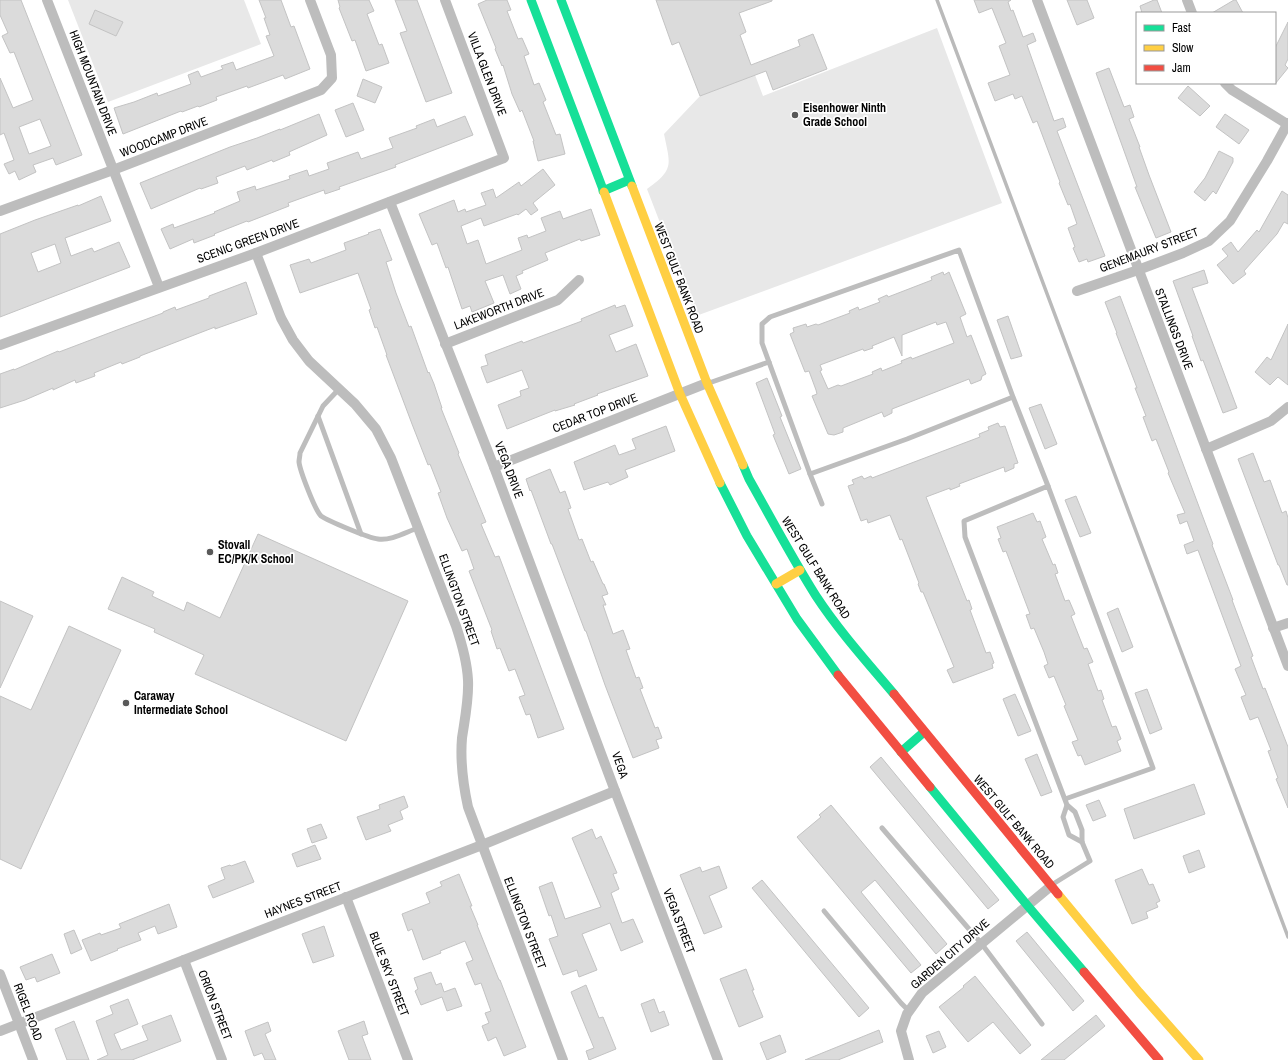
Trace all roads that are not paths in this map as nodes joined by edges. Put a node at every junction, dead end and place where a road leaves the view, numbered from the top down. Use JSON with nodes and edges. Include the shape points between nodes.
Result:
{"nodes":[{"id":1,"x":47,"y":0,"type":"edge"},
{"id":2,"x":310,"y":0,"type":"edge"},
{"id":3,"x":445,"y":0,"type":"edge"},
{"id":4,"x":531,"y":0,"type":"edge"},
{"id":5,"x":561,"y":0,"type":"edge"},
{"id":6,"x":1037,"y":0,"type":"edge"},
{"id":7,"x":1187,"y":0,"type":"edge"},
{"id":8,"x":1192,"y":12,"type":"edge"},
{"id":9,"x":1226,"y":84,"type":"edge"},
{"id":10,"x":1288,"y":124,"type":"edge"},
{"id":11,"x":504,"y":158,"type":"joint"},
{"id":12,"x":113,"y":170,"type":"junction"},
{"id":13,"x":630,"y":180,"type":"junction"},
{"id":14,"x":603,"y":191,"type":"junction"},
{"id":15,"x":390,"y":202,"type":"junction"},
{"id":16,"x":0,"y":211,"type":"edge"},
{"id":17,"x":256,"y":253,"type":"junction"},
{"id":18,"x":1138,"y":270,"type":"junction"},
{"id":19,"x":579,"y":280,"type":"dead end"},
{"id":20,"x":159,"y":287,"type":"junction"},
{"id":21,"x":1077,"y":291,"type":"dead end"},
{"id":22,"x":445,"y":344,"type":"junction"},
{"id":23,"x":0,"y":345,"type":"edge"},
{"id":24,"x":769,"y":362,"type":"junction"},
{"id":25,"x":707,"y":383,"type":"junction"},
{"id":26,"x":339,"y":389,"type":"junction"},
{"id":27,"x":680,"y":394,"type":"junction"},
{"id":28,"x":1013,"y":397,"type":"junction"},
{"id":29,"x":1288,"y":407,"type":"edge"},
{"id":30,"x":318,"y":416,"type":"junction"},
{"id":31,"x":1206,"y":449,"type":"junction"},
{"id":32,"x":494,"y":467,"type":"junction"},
{"id":33,"x":810,"y":474,"type":"junction"},
{"id":34,"x":1048,"y":486,"type":"junction"},
{"id":35,"x":822,"y":504,"type":"dead end"},
{"id":36,"x":418,"y":528,"type":"junction"},
{"id":37,"x":361,"y":534,"type":"junction"},
{"id":38,"x":800,"y":570,"type":"junction"},
{"id":39,"x":776,"y":584,"type":"junction"},
{"id":40,"x":1288,"y":623,"type":"edge"},
{"id":41,"x":1274,"y":628,"type":"junction"},
{"id":42,"x":1288,"y":666,"type":"edge"},
{"id":43,"x":924,"y":732,"type":"junction"},
{"id":44,"x":600,"y":749,"type":"joint"},
{"id":45,"x":901,"y":752,"type":"junction"},
{"id":46,"x":615,"y":791,"type":"junction"},
{"id":47,"x":1065,"y":799,"type":"junction"},
{"id":48,"x":1067,"y":805,"type":"junction"},
{"id":49,"x":882,"y":828,"type":"dead end"},
{"id":50,"x":1082,"y":842,"type":"junction"},
{"id":51,"x":482,"y":845,"type":"junction"},
{"id":52,"x":1051,"y":886,"type":"junction"},
{"id":53,"x":346,"y":897,"type":"junction"},
{"id":54,"x":1027,"y":905,"type":"junction"},
{"id":55,"x":824,"y":911,"type":"dead end"},
{"id":56,"x":981,"y":943,"type":"junction"},
{"id":57,"x":184,"y":960,"type":"junction"},
{"id":58,"x":0,"y":974,"type":"edge"},
{"id":59,"x":909,"y":1011,"type":"junction"},
{"id":60,"x":19,"y":1024,"type":"junction"},
{"id":61,"x":1042,"y":1024,"type":"dead end"},
{"id":62,"x":0,"y":1031,"type":"edge"},
{"id":63,"x":33,"y":1060,"type":"edge"},
{"id":64,"x":222,"y":1060,"type":"edge"},
{"id":65,"x":408,"y":1060,"type":"edge"},
{"id":66,"x":563,"y":1060,"type":"edge"},
{"id":67,"x":718,"y":1060,"type":"edge"},
{"id":68,"x":909,"y":1060,"type":"edge"},
{"id":69,"x":1159,"y":1060,"type":"edge"},
{"id":70,"x":1199,"y":1060,"type":"edge"}],
"edges":[{"from":1,"to":12,"type":"street","name":"HIGH MOUNTAIN DRIVE"},
{"from":2,"to":12,"type":"street","name":"WOODCAMP DRIVE","via":[[331,55],[332,78],[321,90]]},
{"from":3,"to":11,"type":"street","name":"VILLA GLEN DRIVE"},
{"from":4,"to":14,"type":"main road"},
{"from":5,"to":13,"type":"main road","name":"WEST GULF BANK ROAD"},
{"from":6,"to":18,"type":"street","name":"STALLINGS DRIVE"},
{"from":7,"to":8,"type":"street"},
{"from":9,"to":10,"type":"street"},
{"from":10,"to":18,"type":"street","name":"GENEMAURY STREET","via":[[1230,221],[1209,241]]},
{"from":11,"to":15,"type":"street","name":"SCENIC GREEN DRIVE"},
{"from":12,"to":16,"type":"street","name":"WOODCAMP DRIVE"},
{"from":12,"to":20,"type":"street","name":"HIGH MOUNTAIN DRIVE"},
{"from":13,"to":14,"type":"main road"},
{"from":13,"to":25,"type":"main road","name":"WEST GULF BANK ROAD"},
{"from":14,"to":27,"type":"main road"},
{"from":15,"to":17,"type":"street","name":"SCENIC GREEN DRIVE"},
{"from":15,"to":22,"type":"street","name":"VEGA DRIVE"},
{"from":17,"to":20,"type":"street","name":"SCENIC GREEN DRIVE"},
{"from":17,"to":26,"type":"street","name":"ELLINGTON STREET","via":[[281,318],[294,340],[309,361]]},
{"from":18,"to":21,"type":"street","name":"GENEMAURY STREET"},
{"from":18,"to":31,"type":"street","name":"STALLINGS DRIVE"},
{"from":19,"to":22,"type":"street","name":"LAKEWORTH DRIVE","via":[[558,300]]},
{"from":20,"to":23,"type":"street","name":"SCENIC GREEN DRIVE"},
{"from":22,"to":32,"type":"street","name":"VEGA DRIVE"},
{"from":24,"to":25,"type":"lane"},
{"from":24,"to":28,"type":"lane","via":[[762,343],[762,324],[770,317],[959,250]]},
{"from":24,"to":33,"type":"lane"},
{"from":25,"to":27,"type":"street","name":"CEDAR TOP DRIVE"},
{"from":25,"to":38,"type":"main road","name":"WEST GULF BANK ROAD","via":[[749,480]]},
{"from":26,"to":30,"type":"lane","via":[[323,406]]},
{"from":26,"to":36,"type":"street","name":"ELLINGTON STREET","via":[[376,429],[391,458]]},
{"from":27,"to":32,"type":"street","name":"CEDAR TOP DRIVE"},
{"from":27,"to":39,"type":"main road","via":[[722,489]]},
{"from":28,"to":33,"type":"lane"},
{"from":28,"to":34,"type":"lane"},
{"from":29,"to":31,"type":"street","via":[[1271,421]]},
{"from":30,"to":37,"type":"lane"},
{"from":30,"to":37,"type":"lane","via":[[300,453],[301,469],[316,509],[321,515]]},
{"from":31,"to":41,"type":"street","name":"STALLINGS DRIVE"},
{"from":32,"to":44,"type":"street","name":"VEGA DRIVE"},
{"from":33,"to":35,"type":"lane"},
{"from":34,"to":47,"type":"lane","via":[[964,521],[965,537]]},
{"from":34,"to":47,"type":"lane","via":[[1153,768]]},
{"from":36,"to":37,"type":"lane","via":[[389,539],[378,540]]},
{"from":36,"to":51,"type":"street","name":"ELLINGTON STREET","via":[[464,652],[468,680],[462,744],[462,780],[468,807]]},
{"from":38,"to":39,"type":"main road"},
{"from":38,"to":43,"type":"main road","name":"WEST GULF BANK ROAD","via":[[842,631]]},
{"from":39,"to":45,"type":"main road","via":[[829,664]]},
{"from":40,"to":41,"type":"street"},
{"from":41,"to":42,"type":"street","name":"STALLINGS DRIVE"},
{"from":43,"to":45,"type":"main road"},
{"from":43,"to":52,"type":"main road","name":"WEST GULF BANK ROAD"},
{"from":44,"to":46,"type":"street","name":"VEGA"},
{"from":45,"to":54,"type":"main road"},
{"from":46,"to":51,"type":"street","name":"HAYNES STREET"},
{"from":46,"to":67,"type":"street","name":"VEGA STREET"},
{"from":47,"to":48,"type":"lane"},
{"from":48,"to":50,"type":"lane","via":[[1075,812],[1082,830]]},
{"from":48,"to":50,"type":"lane","via":[[1063,817],[1069,835]]},
{"from":49,"to":56,"type":"lane"},
{"from":50,"to":52,"type":"lane","via":[[1090,861]]},
{"from":51,"to":53,"type":"street","name":"HAYNES STREET"},
{"from":51,"to":66,"type":"street","name":"ELLINGTON STREET"},
{"from":52,"to":54,"type":"street","name":"GARDEN CITY DRIVE"},
{"from":52,"to":70,"type":"main road","name":"WEST GULF BANK ROAD"},
{"from":53,"to":57,"type":"street","name":"HAYNES STREET"},
{"from":53,"to":65,"type":"street","name":"BLUE SKY STREET"},
{"from":54,"to":56,"type":"street","name":"GARDEN CITY DRIVE"},
{"from":54,"to":69,"type":"main road"},
{"from":55,"to":59,"type":"lane"},
{"from":56,"to":59,"type":"street","name":"GARDEN CITY DRIVE","via":[[922,993]]},
{"from":56,"to":61,"type":"lane"},
{"from":57,"to":60,"type":"street","name":"HAYNES STREET"},
{"from":57,"to":64,"type":"street","name":"ORION STREET"},
{"from":58,"to":60,"type":"street","name":"RIGEL ROAD"},
{"from":59,"to":68,"type":"street","name":"GARDEN CITY DRIVE","via":[[901,1031]]},
{"from":60,"to":62,"type":"street","name":"HAYNES STREET"},
{"from":60,"to":63,"type":"street","name":"RIGEL ROAD"}]}
